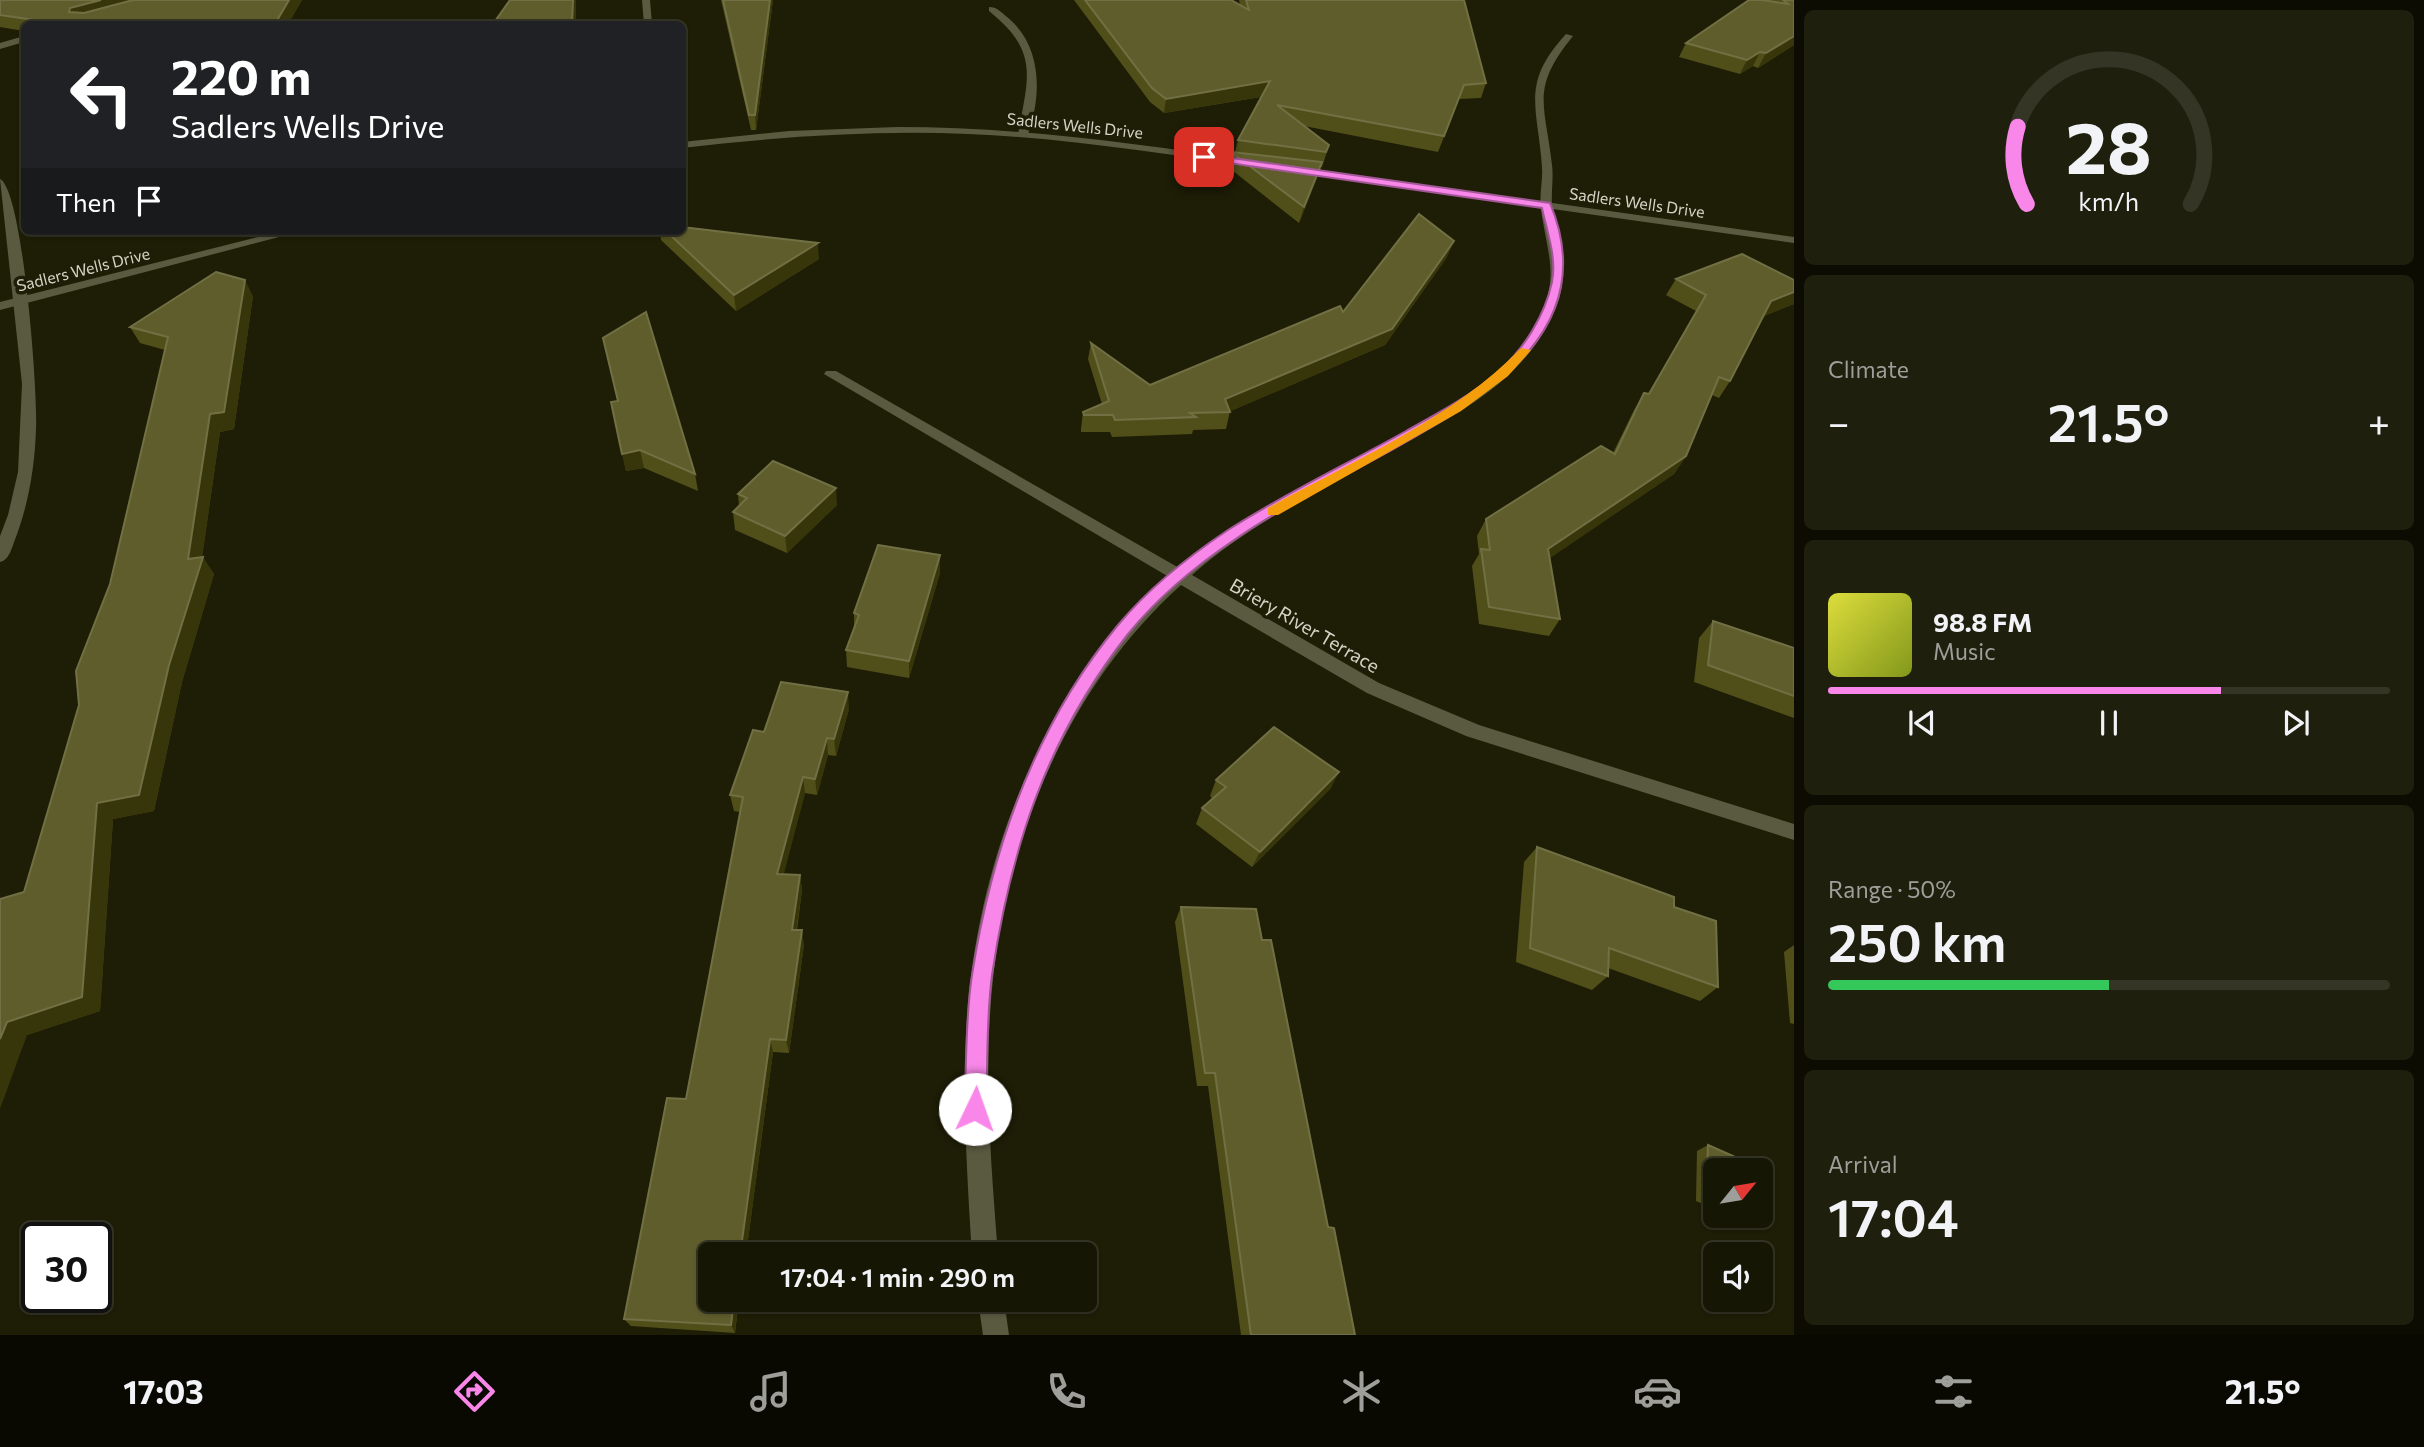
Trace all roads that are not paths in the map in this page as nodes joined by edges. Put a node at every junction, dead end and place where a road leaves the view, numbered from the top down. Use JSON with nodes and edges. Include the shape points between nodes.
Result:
{"nodes":[{"id":1,"x":646,"y":0,"type":"edge"},
{"id":2,"x":992,"y":9,"type":"dead end"},
{"id":3,"x":648,"y":21,"type":"edge"},
{"id":4,"x":1569,"y":36,"type":"dead end"},
{"id":5,"x":21,"y":40,"type":"edge"},
{"id":6,"x":0,"y":46,"type":"edge"},
{"id":7,"x":1023,"y":135,"type":"junction"},
{"id":8,"x":686,"y":145,"type":"edge"},
{"id":9,"x":1261,"y":165,"type":"edge"},
{"id":10,"x":1288,"y":169,"type":"edge"},
{"id":11,"x":0,"y":182,"type":"edge"},
{"id":12,"x":1546,"y":205,"type":"junction"},
{"id":13,"x":280,"y":235,"type":"edge"},
{"id":14,"x":1794,"y":240,"type":"edge"},
{"id":15,"x":20,"y":301,"type":"junction"},
{"id":16,"x":0,"y":306,"type":"edge"},
{"id":17,"x":831,"y":374,"type":"dead end"},
{"id":18,"x":0,"y":557,"type":"edge"},
{"id":19,"x":1178,"y":575,"type":"junction"},
{"id":20,"x":1794,"y":832,"type":"edge"},
{"id":21,"x":984,"y":1242,"type":"edge"},
{"id":22,"x":993,"y":1312,"type":"edge"},
{"id":23,"x":996,"y":1335,"type":"edge"}],
"edges":[{"from":1,"to":3,"type":"street"},
{"from":2,"to":7,"type":"street","via":[[1021,34],[1031,54]]},
{"from":4,"to":12,"type":"street","via":[[1553,51],[1539,81]]},
{"from":5,"to":6,"type":"street"},
{"from":7,"to":8,"type":"street","name":"Sadlers Wells Drive","via":[[861,131]]},
{"from":7,"to":9,"type":"street","name":"Sadlers Wells Drive"},
{"from":10,"to":12,"type":"street","name":"Sadlers Wells Drive"},
{"from":11,"to":15,"type":"street","via":[[9,206]]},
{"from":12,"to":14,"type":"street","name":"Sadlers Wells Drive"},
{"from":12,"to":19,"type":"street","via":[[1558,256],[1558,281],[1548,312],[1528,346],[1503,373],[1457,408],[1233,534]]},
{"from":13,"to":15,"type":"street","name":"Sadlers Wells Drive"},
{"from":15,"to":16,"type":"street","name":"Sadlers Wells Drive"},
{"from":15,"to":18,"type":"street","via":[[32,399],[25,475]]},
{"from":17,"to":19,"type":"street","name":"Briery River Terrace"},
{"from":19,"to":20,"type":"street","name":"Briery River Terrace","via":[[1373,688],[1473,731]]},
{"from":19,"to":21,"type":"street","via":[[1124,628],[1072,699],[1032,779],[1002,870],[982,978],[975,1109]]},
{"from":22,"to":23,"type":"street"}]}
